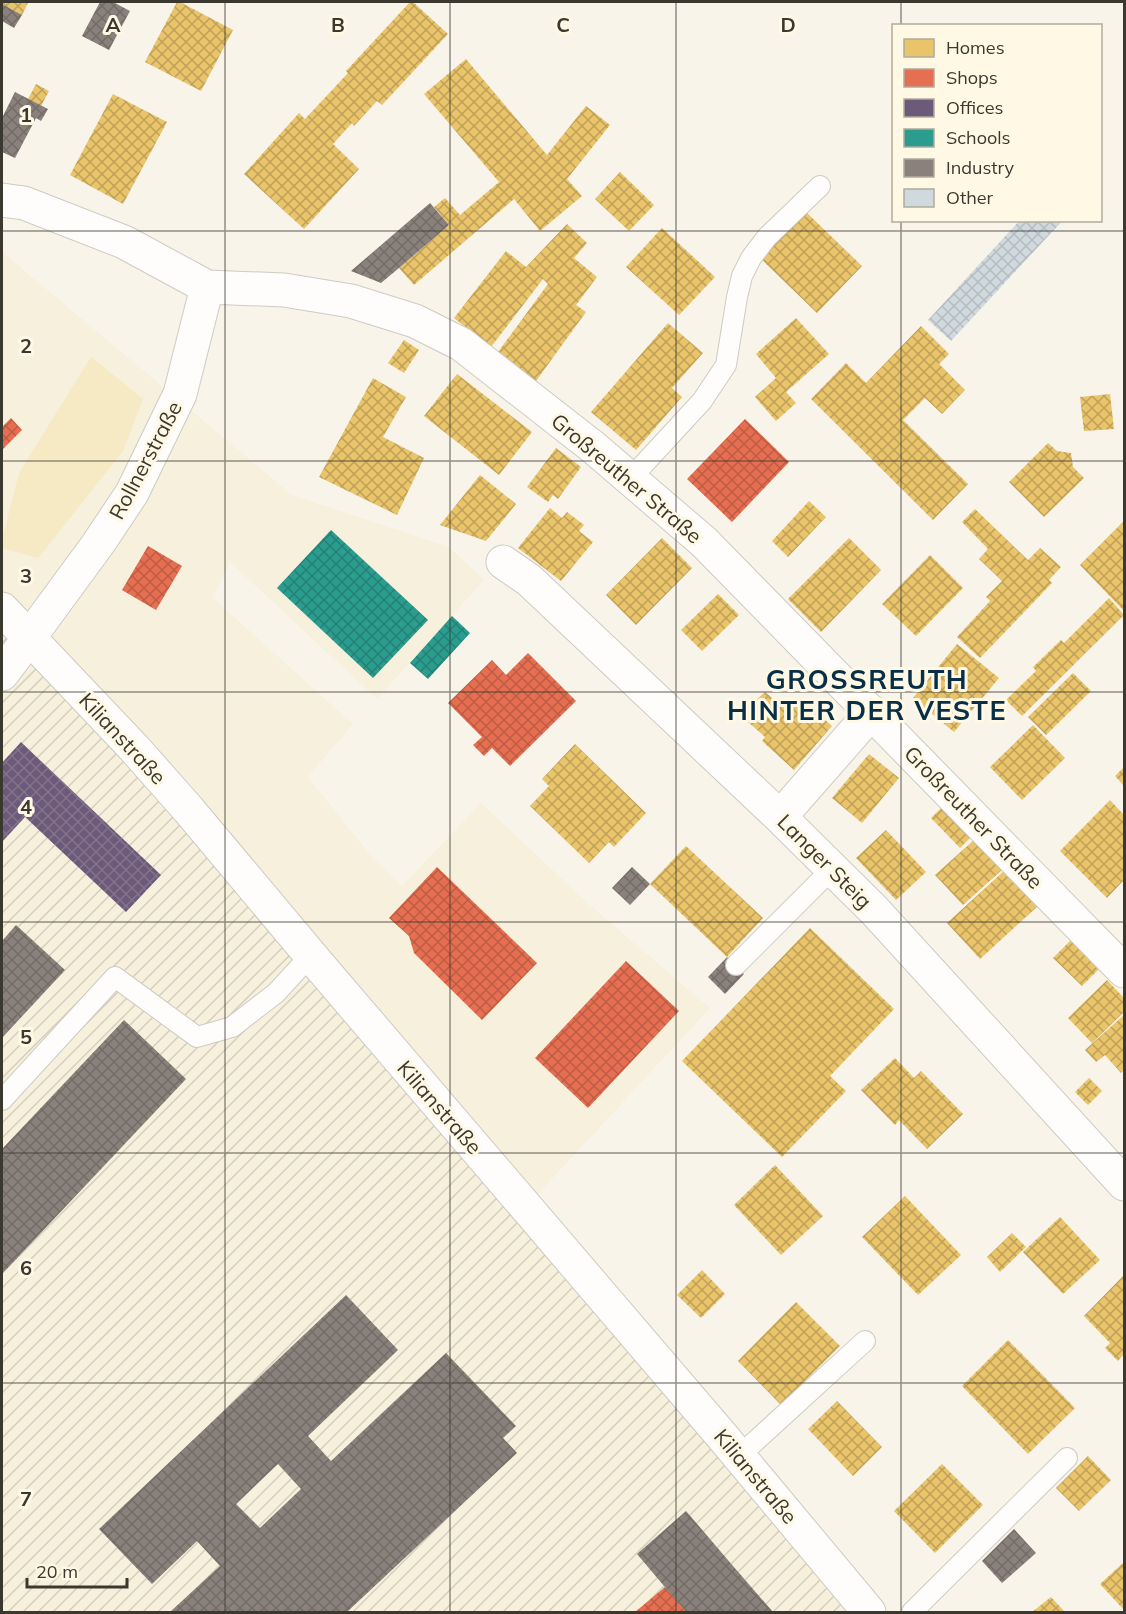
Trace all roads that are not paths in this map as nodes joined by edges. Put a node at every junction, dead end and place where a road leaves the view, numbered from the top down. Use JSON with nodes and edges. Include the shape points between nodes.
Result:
{"nodes":[{"id":1,"x":820,"y":186,"type":"dead end"},
{"id":2,"x":2,"y":200,"type":"edge"},
{"id":3,"x":207,"y":286,"type":"junction"},
{"id":4,"x":630,"y":479,"type":"junction"},
{"id":5,"x":503,"y":562,"type":"dead end"},
{"id":6,"x":2,"y":609,"type":"edge"},
{"id":7,"x":29,"y":638,"type":"junction"},
{"id":8,"x":2,"y":674,"type":"edge"},
{"id":9,"x":872,"y":712,"type":"junction"},
{"id":10,"x":780,"y":817,"type":"junction"},
{"id":11,"x":832,"y":869,"type":"junction"},
{"id":12,"x":311,"y":956,"type":"junction"},
{"id":13,"x":736,"y":965,"type":"dead end"},
{"id":14,"x":1125,"y":971,"type":"edge"},
{"id":15,"x":2,"y":1100,"type":"edge"},
{"id":16,"x":1125,"y":1184,"type":"edge"},
{"id":17,"x":865,"y":1341,"type":"dead end"},
{"id":18,"x":739,"y":1456,"type":"junction"},
{"id":19,"x":1067,"y":1458,"type":"dead end"},
{"id":20,"x":869,"y":1612,"type":"edge"},
{"id":21,"x":912,"y":1612,"type":"edge"}],
"edges":[{"from":1,"to":4,"type":"lane","via":[[767,237],[742,276],[726,365],[702,401]]},
{"from":2,"to":3,"type":"street","name":"Großreuther Straße","via":[[24,203],[124,242]]},
{"from":3,"to":4,"type":"street","name":"Großreuther Straße","via":[[284,290],[351,301],[415,321],[461,344]]},
{"from":3,"to":7,"type":"street","name":"Rollnerstraße","via":[[180,394],[132,493]]},
{"from":4,"to":9,"type":"street","name":"Großreuther Straße","via":[[704,542]]},
{"from":5,"to":10,"type":"street","name":"Langer Steig","via":[[529,580]]},
{"from":6,"to":7,"type":"street","name":"Kilianstraße"},
{"from":7,"to":8,"type":"street","name":"Rollnerstraße"},
{"from":7,"to":12,"type":"street","name":"Kilianstraße","via":[[134,748]]},
{"from":9,"to":10,"type":"street"},
{"from":9,"to":14,"type":"street","name":"Großreuther Straße"},
{"from":10,"to":11,"type":"street","name":"Langer Steig"},
{"from":11,"to":13,"type":"lane"},
{"from":11,"to":16,"type":"street","name":"Langer Steig"},
{"from":12,"to":15,"type":"lane","via":[[276,993],[232,1027],[197,1037],[116,977]]},
{"from":12,"to":18,"type":"street","name":"Kilianstraße"},
{"from":17,"to":18,"type":"lane"},
{"from":18,"to":20,"type":"street","name":"Kilianstraße"},
{"from":19,"to":21,"type":"lane"}]}
